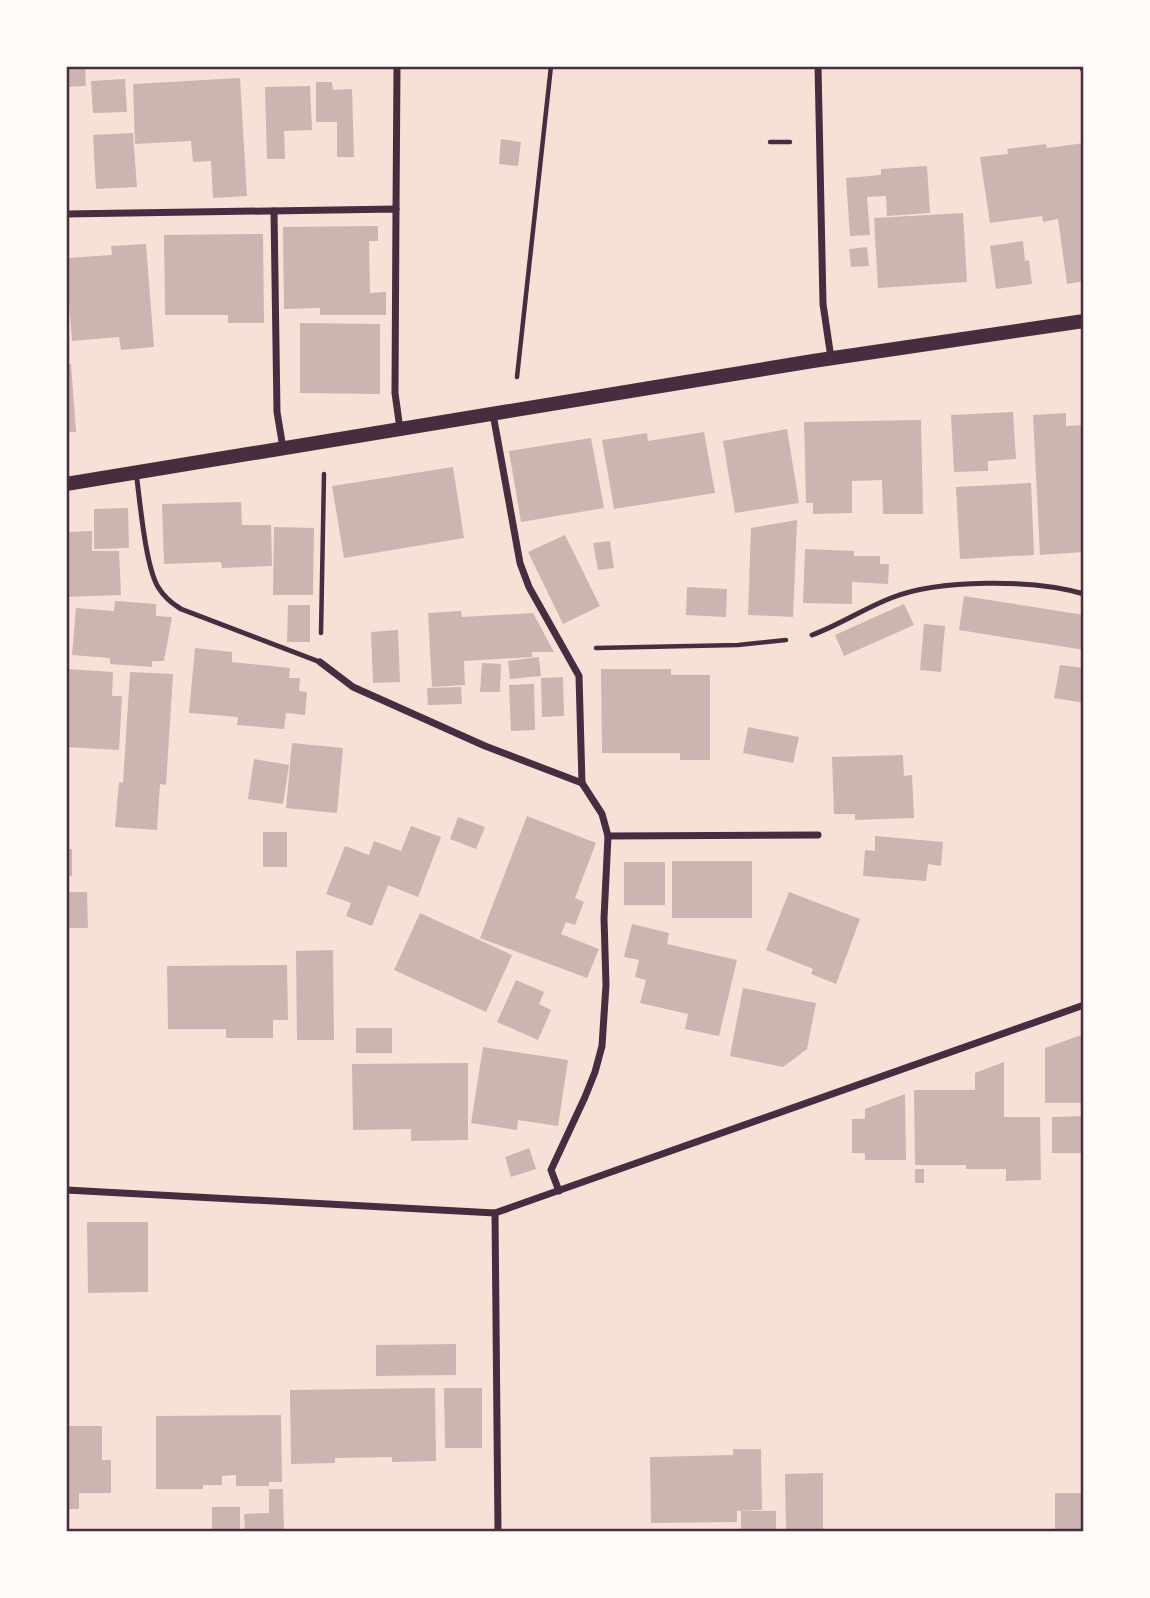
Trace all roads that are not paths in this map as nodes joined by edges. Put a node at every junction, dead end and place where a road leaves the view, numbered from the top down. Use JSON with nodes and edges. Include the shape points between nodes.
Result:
{"nodes":[{"id":1,"x":397,"y":66,"type":"edge"},
{"id":2,"x":818,"y":66,"type":"edge"},
{"id":3,"x":396,"y":209,"type":"junction"},
{"id":4,"x":274,"y":211,"type":"junction"},
{"id":5,"x":66,"y":214,"type":"edge"},
{"id":6,"x":1083,"y":321,"type":"edge"},
{"id":7,"x":831,"y":358,"type":"junction"},
{"id":8,"x":493,"y":414,"type":"junction"},
{"id":9,"x":400,"y":429,"type":"junction"},
{"id":10,"x":283,"y":449,"type":"junction"},
{"id":11,"x":136,"y":472,"type":"junction"},
{"id":12,"x":66,"y":484,"type":"edge"},
{"id":13,"x":1083,"y":594,"type":"edge"},
{"id":14,"x":812,"y":635,"type":"road end"},
{"id":15,"x":320,"y":662,"type":"joint"},
{"id":16,"x":582,"y":783,"type":"junction"},
{"id":17,"x":818,"y":835,"type":"dead end"},
{"id":18,"x":608,"y":836,"type":"junction"},
{"id":19,"x":1083,"y":1005,"type":"edge"},
{"id":20,"x":66,"y":1190,"type":"edge"},
{"id":21,"x":559,"y":1191,"type":"junction"},
{"id":22,"x":495,"y":1213,"type":"junction"},
{"id":23,"x":498,"y":1531,"type":"edge"}],
"edges":[{"from":1,"to":3,"type":"street"},
{"from":2,"to":7,"type":"street","via":[[823,304]]},
{"from":3,"to":4,"type":"street"},
{"from":3,"to":9,"type":"street","via":[[395,393]]},
{"from":4,"to":5,"type":"street"},
{"from":4,"to":10,"type":"street","via":[[277,412]]},
{"from":6,"to":7,"type":"main road"},
{"from":7,"to":8,"type":"main road"},
{"from":8,"to":9,"type":"main road"},
{"from":8,"to":16,"type":"street","via":[[520,563],[579,676]]},
{"from":9,"to":10,"type":"main road"},
{"from":10,"to":11,"type":"main road"},
{"from":11,"to":12,"type":"main road"},
{"from":11,"to":15,"type":"lane","via":[[151,568],[166,600]]},
{"from":13,"to":14,"type":"lane","via":[[1033,585],[922,588],[882,601]]},
{"from":15,"to":16,"type":"street","via":[[353,687]]},
{"from":16,"to":18,"type":"street"},
{"from":17,"to":18,"type":"street"},
{"from":18,"to":21,"type":"street","via":[[601,1046],[596,1072],[551,1170]]},
{"from":19,"to":21,"type":"street"},
{"from":20,"to":22,"type":"street"},
{"from":21,"to":22,"type":"street"},
{"from":22,"to":23,"type":"street"}]}
